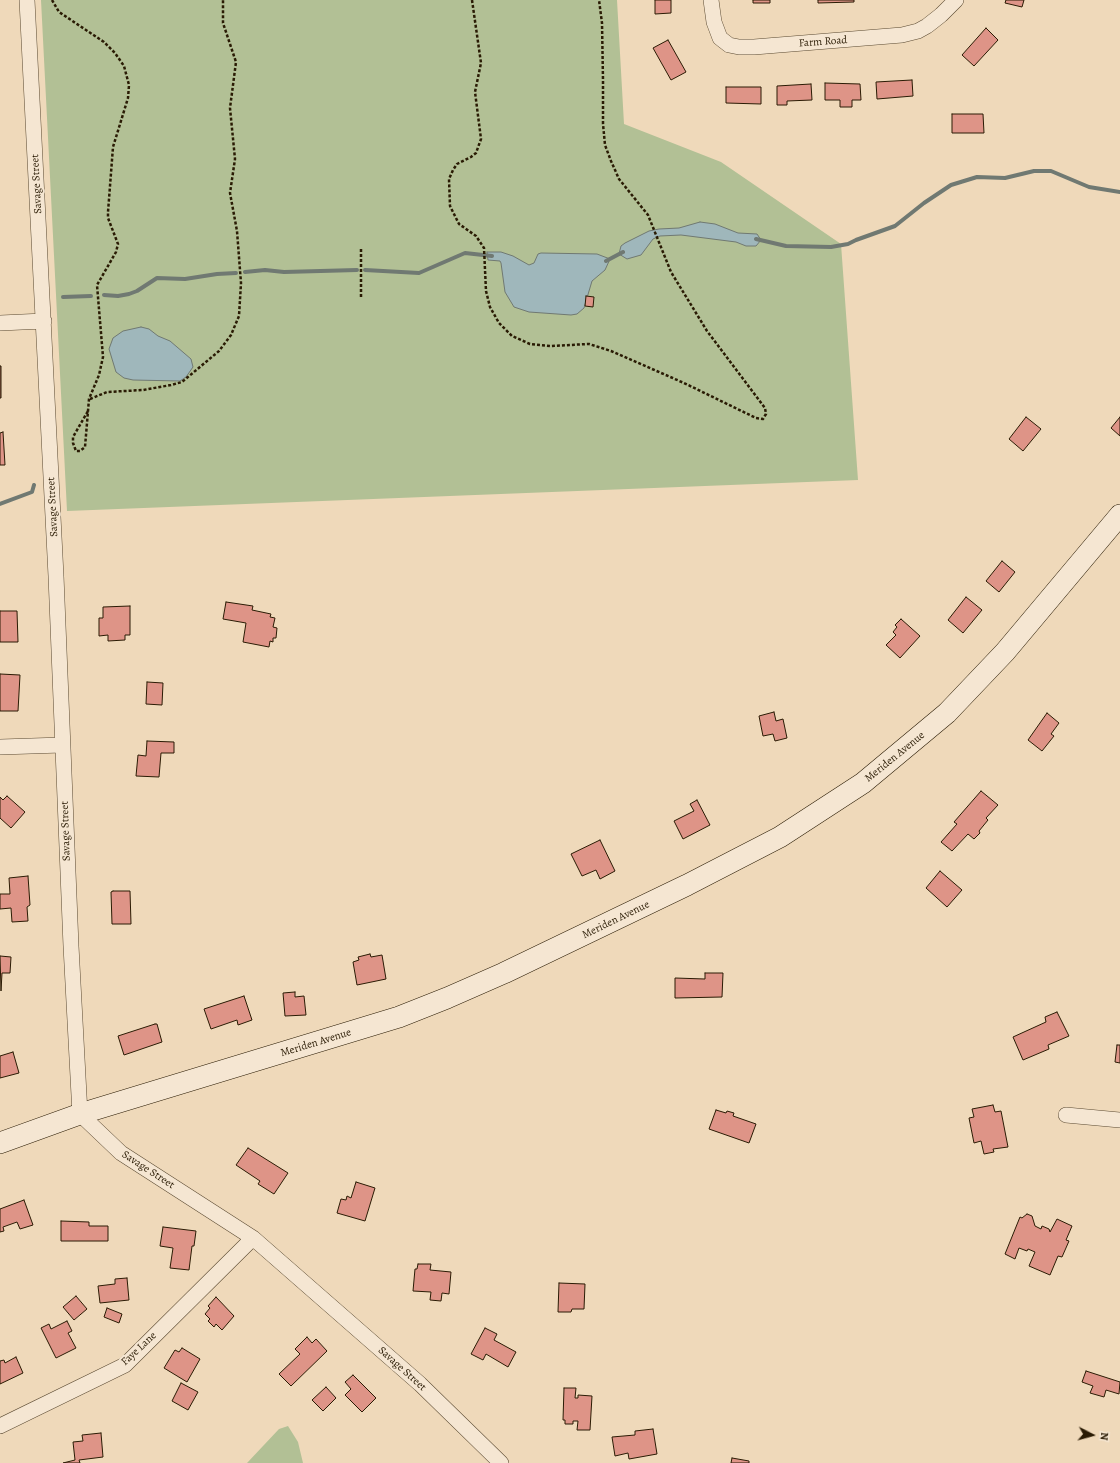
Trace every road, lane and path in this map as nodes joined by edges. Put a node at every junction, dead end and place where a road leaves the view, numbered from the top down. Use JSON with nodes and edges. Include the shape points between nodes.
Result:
{"nodes":[{"id":1,"x":27,"y":0,"type":"edge"},
{"id":2,"x":52,"y":0,"type":"edge"},
{"id":3,"x":222,"y":0,"type":"edge"},
{"id":4,"x":472,"y":0,"type":"edge"},
{"id":5,"x":599,"y":0,"type":"edge"},
{"id":6,"x":711,"y":0,"type":"edge"},
{"id":7,"x":956,"y":0,"type":"edge"},
{"id":8,"x":361,"y":247,"type":"dead end"},
{"id":9,"x":360,"y":297,"type":"dead end"},
{"id":10,"x":44,"y":321,"type":"junction"},
{"id":11,"x":0,"y":323,"type":"edge"},
{"id":12,"x":89,"y":399,"type":"junction"},
{"id":13,"x":88,"y":411,"type":"junction"},
{"id":14,"x":1120,"y":515,"type":"edge"},
{"id":15,"x":62,"y":745,"type":"junction"},
{"id":16,"x":0,"y":747,"type":"edge"},
{"id":17,"x":80,"y":1114,"type":"junction"},
{"id":18,"x":1066,"y":1116,"type":"dead end"},
{"id":19,"x":1120,"y":1120,"type":"edge"},
{"id":20,"x":0,"y":1143,"type":"edge"},
{"id":21,"x":253,"y":1238,"type":"junction"},
{"id":22,"x":0,"y":1426,"type":"edge"},
{"id":23,"x":500,"y":1463,"type":"edge"}],
"edges":[{"from":1,"to":10,"type":"street","name":"Savage Street"},
{"from":2,"to":12,"type":"path","via":[[59,12],[116,53],[124,66],[129,85],[113,148],[108,212],[118,244],[97,284],[103,357]]},
{"from":3,"to":12,"type":"path","via":[[223,23],[236,62],[230,108],[236,160],[230,193],[240,262],[239,316],[231,335],[219,351],[188,378],[171,385],[107,392]]},
{"from":4,"to":5,"type":"path","via":[[480,64],[474,92],[481,138],[476,153],[457,164],[453,170],[449,179],[450,206],[459,224],[476,236],[484,248],[486,291],[490,307],[499,323],[512,336],[540,345],[589,344],[611,351],[763,419],[766,414],[765,408],[707,331],[672,272],[643,207],[619,179],[606,145],[603,124],[604,80]]},
{"from":6,"to":7,"type":"street","name":"Farm Road","via":[[714,22],[720,38],[729,45],[754,47],[902,35],[927,26]]},
{"from":8,"to":9,"type":"path"},
{"from":10,"to":11,"type":"street"},
{"from":10,"to":15,"type":"street","name":"Savage Street"},
{"from":12,"to":13,"type":"path"},
{"from":13,"to":13,"type":"path","via":[[85,447],[76,451],[74,438]]},
{"from":14,"to":17,"type":"main road","name":"Meriden Avenue","via":[[1004,652],[947,713],[863,783],[780,838],[504,973],[399,1017]]},
{"from":15,"to":16,"type":"street"},
{"from":15,"to":17,"type":"street","name":"Savage Street"},
{"from":17,"to":20,"type":"main road","name":"Meriden Avenue"},
{"from":17,"to":21,"type":"street","name":"Savage Street","via":[[121,1153]]},
{"from":18,"to":19,"type":"street"},
{"from":21,"to":22,"type":"street","name":"Faye Lane","via":[[125,1365]]},
{"from":21,"to":23,"type":"street","name":"Savage Street","via":[[420,1384]]}]}
